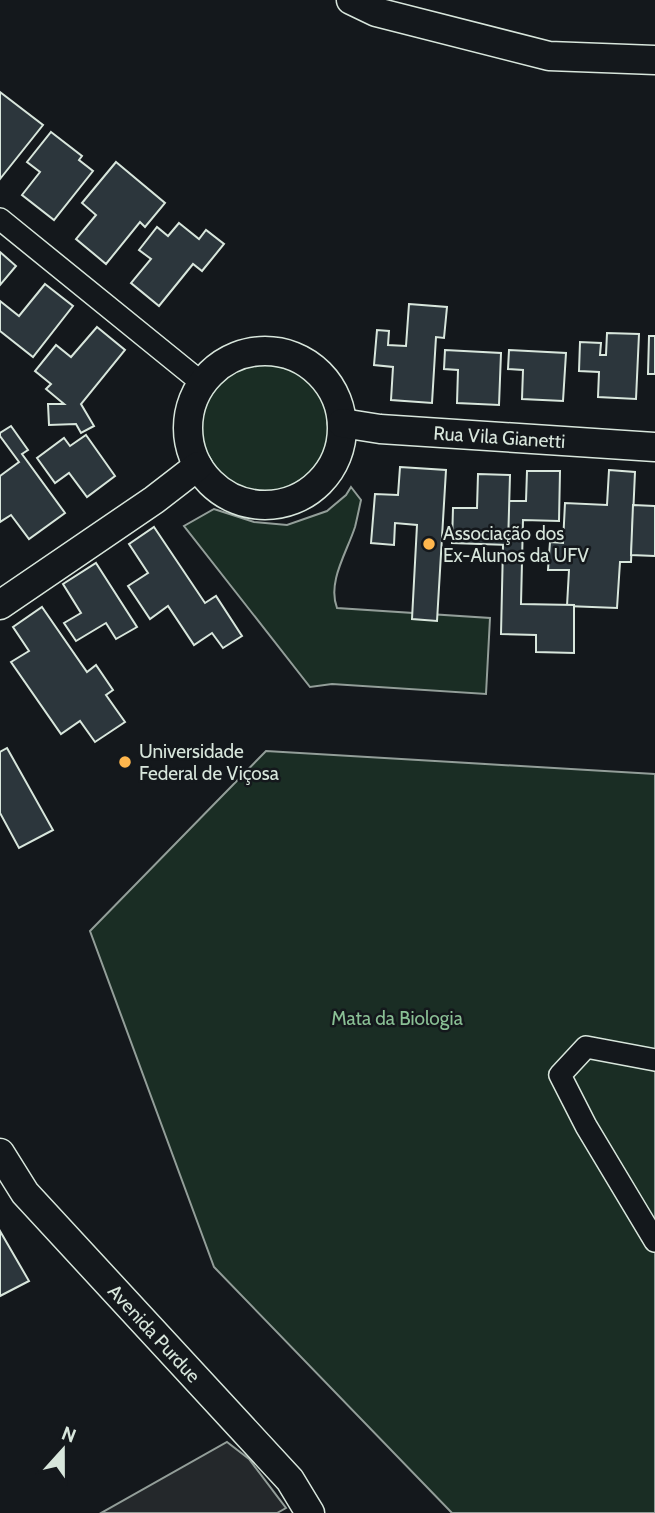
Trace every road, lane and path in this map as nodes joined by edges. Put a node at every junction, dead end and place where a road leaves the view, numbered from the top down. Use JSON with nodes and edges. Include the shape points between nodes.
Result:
{"nodes":[{"id":1,"x":352,"y":0,"type":"edge"},
{"id":2,"x":655,"y":60,"type":"edge"},
{"id":3,"x":0,"y":219,"type":"edge"},
{"id":4,"x":202,"y":383,"type":"junction"},
{"id":5,"x":342,"y":423,"type":"junction"},
{"id":6,"x":655,"y":447,"type":"edge"},
{"id":7,"x":198,"y":466,"type":"junction"},
{"id":8,"x":0,"y":605,"type":"edge"},
{"id":9,"x":655,"y":1060,"type":"edge"},
{"id":10,"x":0,"y":1153,"type":"edge"},
{"id":11,"x":655,"y":1241,"type":"edge"},
{"id":12,"x":310,"y":1513,"type":"edge"}],
"edges":[{"from":1,"to":2,"type":"street","via":[[376,12],[549,56]]},
{"from":3,"to":4,"type":"street"},
{"from":4,"to":5,"type":"street","via":[[239,355],[262,351],[286,354],[325,380],[337,400]]},
{"from":4,"to":7,"type":"street","via":[[188,419],[188,439]]},
{"from":5,"to":6,"type":"street","name":"Rua Vila Gianetti"},
{"from":5,"to":7,"type":"street","via":[[340,447],[330,470],[314,488],[292,500],[268,505],[243,502],[221,491]]},
{"from":7,"to":8,"type":"street"},
{"from":9,"to":11,"type":"street","via":[[586,1047],[559,1075]]},
{"from":10,"to":12,"type":"street","name":"Avenida Purdue","via":[[25,1192],[290,1480]]}]}
